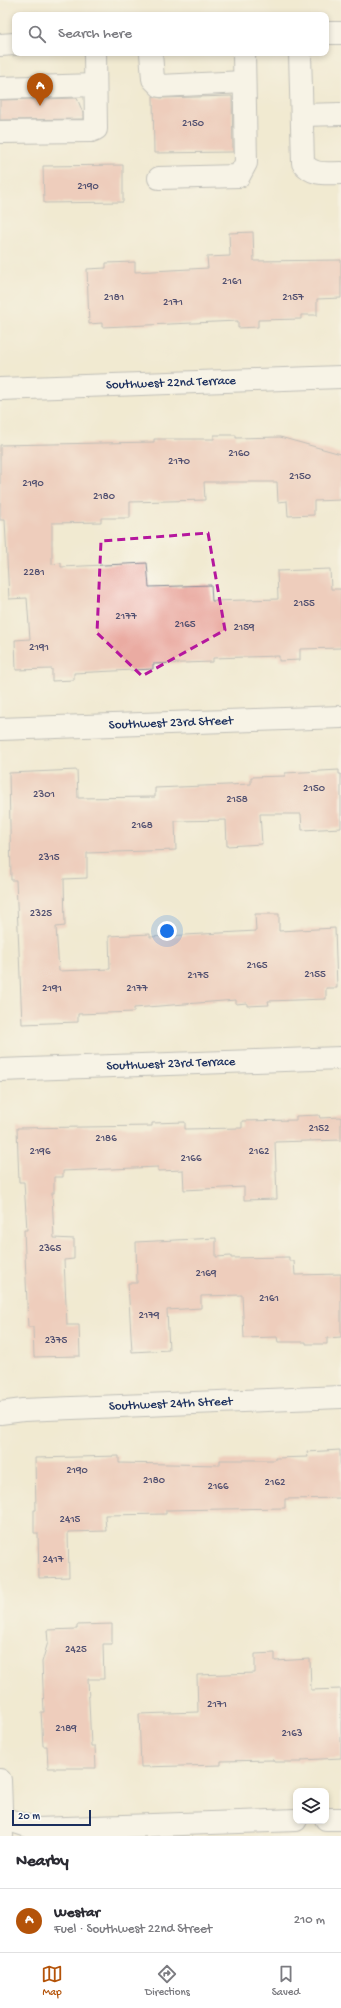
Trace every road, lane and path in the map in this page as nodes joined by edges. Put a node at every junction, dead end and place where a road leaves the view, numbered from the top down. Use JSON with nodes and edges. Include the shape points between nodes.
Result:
{"nodes":[{"id":1,"x":329,"y":33,"type":"edge"},
{"id":2,"x":341,"y":33,"type":"edge"},
{"id":3,"x":0,"y":44,"type":"edge"},
{"id":4,"x":12,"y":44,"type":"edge"},
{"id":5,"x":94,"y":56,"type":"edge"},
{"id":6,"x":151,"y":56,"type":"edge"},
{"id":7,"x":244,"y":56,"type":"edge"},
{"id":8,"x":300,"y":56,"type":"edge"},
{"id":9,"x":244,"y":82,"type":"junction"},
{"id":10,"x":95,"y":85,"type":"junction"},
{"id":11,"x":0,"y":88,"type":"edge"},
{"id":12,"x":341,"y":114,"type":"edge"},
{"id":13,"x":302,"y":115,"type":"junction"},
{"id":14,"x":0,"y":132,"type":"edge"},
{"id":15,"x":341,"y":173,"type":"edge"},
{"id":16,"x":159,"y":178,"type":"dead end"},
{"id":17,"x":341,"y":377,"type":"edge"},
{"id":18,"x":0,"y":389,"type":"edge"},
{"id":19,"x":341,"y":717,"type":"edge"},
{"id":20,"x":0,"y":729,"type":"edge"},
{"id":21,"x":341,"y":1058,"type":"edge"},
{"id":22,"x":0,"y":1070,"type":"edge"},
{"id":23,"x":341,"y":1397,"type":"edge"},
{"id":24,"x":0,"y":1413,"type":"edge"},
{"id":25,"x":0,"y":1780,"type":"edge"},
{"id":26,"x":329,"y":1819,"type":"edge"},
{"id":27,"x":341,"y":1819,"type":"edge"},
{"id":28,"x":293,"y":1820,"type":"edge"},
{"id":29,"x":1,"y":1823,"type":"edge"}],
"edges":[{"from":1,"to":2,"type":"street"},
{"from":3,"to":4,"type":"street"},
{"from":5,"to":10,"type":"street"},
{"from":6,"to":9,"type":"street","via":[[152,79],[160,86]]},
{"from":7,"to":9,"type":"street"},
{"from":8,"to":13,"type":"street"},
{"from":9,"to":16,"type":"street","via":[[246,163],[239,176]]},
{"from":10,"to":11,"type":"street"},
{"from":10,"to":14,"type":"street","via":[[96,129]]},
{"from":12,"to":13,"type":"street"},
{"from":13,"to":15,"type":"street","via":[[303,163],[316,173]]},
{"from":17,"to":18,"type":"street","name":"Southwest 22nd Terrace"},
{"from":19,"to":20,"type":"street","name":"Southwest 23rd Street"},
{"from":21,"to":22,"type":"street","name":"Southwest 23rd Terrace"},
{"from":23,"to":24,"type":"street","name":"Southwest 24th Street"},
{"from":25,"to":29,"type":"street"},
{"from":26,"to":27,"type":"street"},
{"from":28,"to":29,"type":"street","via":[[37,1830]]}]}
